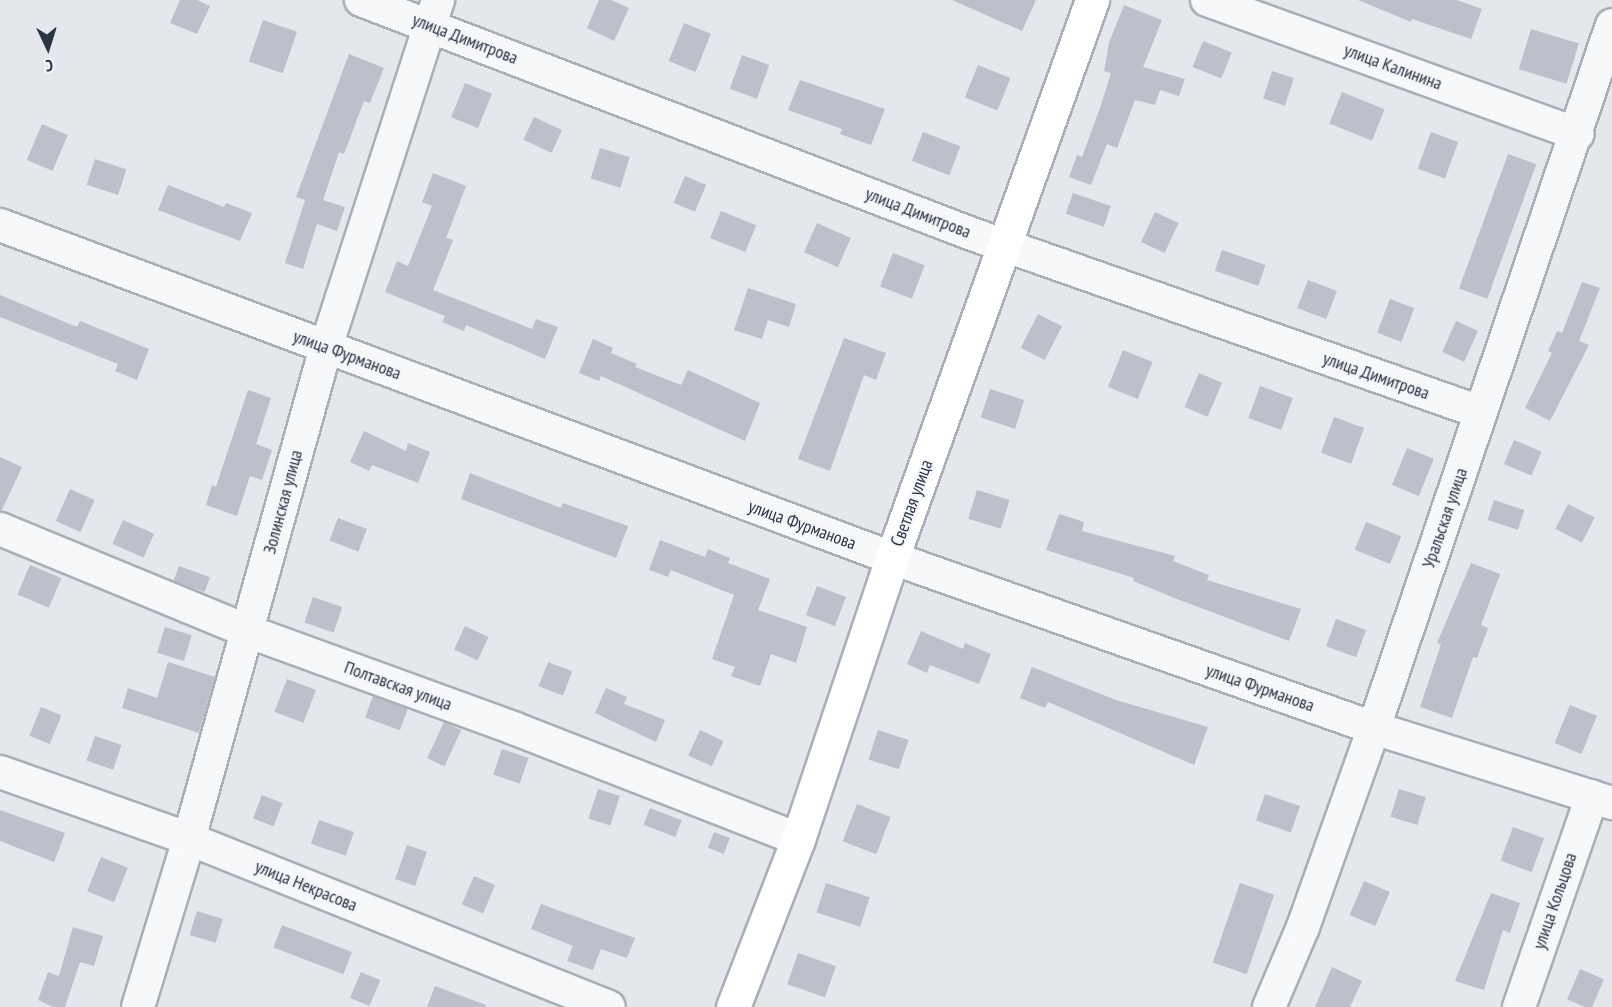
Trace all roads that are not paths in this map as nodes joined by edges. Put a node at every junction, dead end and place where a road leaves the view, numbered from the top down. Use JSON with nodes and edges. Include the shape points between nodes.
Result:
{"nodes":[{"id":1,"x":361,"y":0,"type":"edge"},
{"id":2,"x":1092,"y":0,"type":"edge"},
{"id":3,"x":1207,"y":0,"type":"edge"},
{"id":4,"x":434,"y":13,"type":"edge"},
{"id":5,"x":1612,"y":25,"type":"edge"},
{"id":6,"x":1578,"y":134,"type":"junction"},
{"id":7,"x":0,"y":225,"type":"edge"},
{"id":8,"x":1007,"y":243,"type":"junction"},
{"id":9,"x":326,"y":347,"type":"junction"},
{"id":10,"x":1480,"y":412,"type":"junction"},
{"id":11,"x":0,"y":529,"type":"edge"},
{"id":12,"x":892,"y":558,"type":"junction"},
{"id":13,"x":247,"y":631,"type":"junction"},
{"id":14,"x":1374,"y":728,"type":"junction"},
{"id":15,"x":0,"y":772,"type":"edge"},
{"id":16,"x":1602,"y":799,"type":"edge"},
{"id":17,"x":189,"y":839,"type":"junction"},
{"id":18,"x":798,"y":839,"type":"junction"},
{"id":19,"x":138,"y":1007,"type":"edge"},
{"id":20,"x":609,"y":1007,"type":"edge"},
{"id":21,"x":733,"y":1007,"type":"edge"},
{"id":22,"x":1269,"y":1007,"type":"edge"},
{"id":23,"x":1519,"y":1007,"type":"edge"}],
"edges":[{"from":1,"to":4,"type":"street","name":"улица Димитрова"},
{"from":2,"to":8,"type":"main road","name":"Светлая улица"},
{"from":3,"to":6,"type":"street","name":"улица Калинина"},
{"from":4,"to":8,"type":"street","name":"улица Димитрова","via":[[972,234]]},
{"from":4,"to":9,"type":"street","name":"Золинская улица"},
{"from":5,"to":6,"type":"street","name":"Уральская улица"},
{"from":6,"to":10,"type":"street","name":"Уральская улица"},
{"from":7,"to":9,"type":"street","name":"улица Фурманова"},
{"from":8,"to":10,"type":"street","name":"улица Димитрова","via":[[1261,338]]},
{"from":8,"to":12,"type":"main road","name":"Светлая улица"},
{"from":9,"to":12,"type":"street","name":"улица Фурманова"},
{"from":9,"to":13,"type":"street","name":"Золинская улица"},
{"from":10,"to":14,"type":"street","name":"Уральская улица"},
{"from":11,"to":13,"type":"street","name":"Полтавская улица"},
{"from":12,"to":14,"type":"street","name":"улица Фурманова"},
{"from":12,"to":18,"type":"main road","name":"Светлая улица"},
{"from":13,"to":17,"type":"street","name":"Золинская улица"},
{"from":13,"to":18,"type":"street","name":"Полтавская улица","via":[[513,728]]},
{"from":14,"to":16,"type":"street","name":"улица Фурманова"},
{"from":14,"to":22,"type":"street","name":"Уральская улица","via":[[1303,927]]},
{"from":15,"to":17,"type":"street","name":"улица Некрасова"},
{"from":16,"to":23,"type":"street","name":"улица Кольцова"},
{"from":17,"to":19,"type":"street","name":"Золинская улица"},
{"from":17,"to":20,"type":"street","name":"улица Некрасова"},
{"from":18,"to":21,"type":"main road","name":"Светлая улица"}]}
